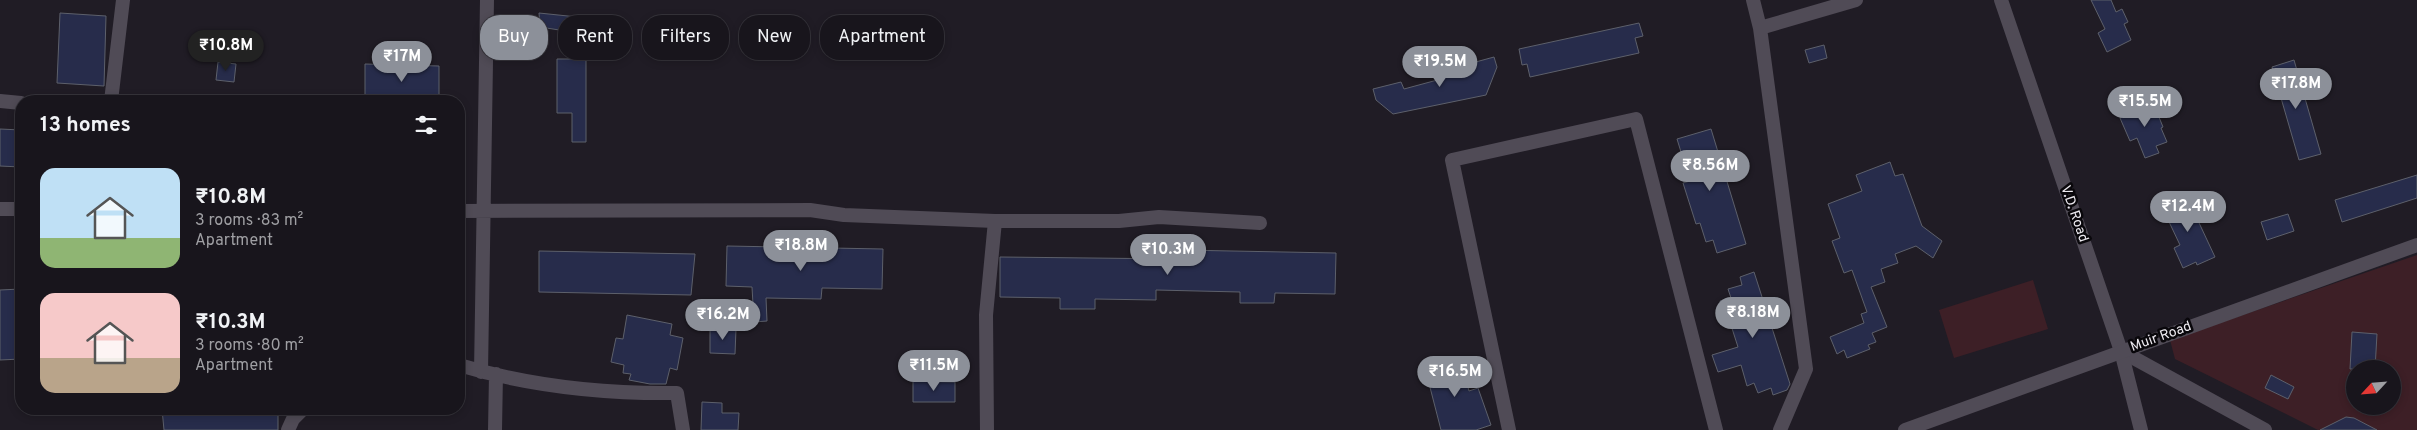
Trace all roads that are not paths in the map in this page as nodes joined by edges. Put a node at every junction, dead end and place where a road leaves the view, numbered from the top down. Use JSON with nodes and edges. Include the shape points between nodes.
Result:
{"nodes":[{"id":1,"x":124,"y":0,"type":"edge"},
{"id":2,"x":487,"y":0,"type":"edge"},
{"id":3,"x":1753,"y":0,"type":"edge"},
{"id":4,"x":1856,"y":0,"type":"edge"},
{"id":5,"x":2000,"y":0,"type":"edge"},
{"id":6,"x":1760,"y":28,"type":"junction"},
{"id":7,"x":112,"y":95,"type":"edge"},
{"id":8,"x":0,"y":101,"type":"edge"},
{"id":9,"x":15,"y":102,"type":"edge"},
{"id":10,"x":0,"y":209,"type":"edge"},
{"id":11,"x":15,"y":209,"type":"edge"},
{"id":12,"x":465,"y":210,"type":"edge"},
{"id":13,"x":483,"y":212,"type":"junction"},
{"id":14,"x":995,"y":221,"type":"junction"},
{"id":15,"x":1260,"y":223,"type":"dead end"},
{"id":16,"x":2417,"y":245,"type":"edge"},
{"id":17,"x":2120,"y":352,"type":"junction"},
{"id":18,"x":465,"y":367,"type":"edge"},
{"id":19,"x":481,"y":372,"type":"junction"},
{"id":20,"x":496,"y":374,"type":"junction"},
{"id":21,"x":297,"y":415,"type":"edge"},
{"id":22,"x":288,"y":430,"type":"edge"},
{"id":23,"x":495,"y":430,"type":"edge"},
{"id":24,"x":683,"y":430,"type":"edge"},
{"id":25,"x":987,"y":430,"type":"edge"},
{"id":26,"x":1509,"y":430,"type":"edge"},
{"id":27,"x":1716,"y":430,"type":"edge"},
{"id":28,"x":1780,"y":430,"type":"edge"},
{"id":29,"x":1905,"y":430,"type":"edge"},
{"id":30,"x":2142,"y":430,"type":"edge"},
{"id":31,"x":2265,"y":430,"type":"edge"}],
"edges":[{"from":1,"to":7,"type":"street"},
{"from":2,"to":13,"type":"street"},
{"from":3,"to":6,"type":"street"},
{"from":4,"to":6,"type":"street"},
{"from":5,"to":17,"type":"street","name":"V.D. Road"},
{"from":6,"to":28,"type":"street","via":[[1806,369]]},
{"from":8,"to":9,"type":"street"},
{"from":10,"to":11,"type":"street"},
{"from":12,"to":13,"type":"street"},
{"from":13,"to":14,"type":"street","via":[[810,210],[844,215]]},
{"from":13,"to":19,"type":"street"},
{"from":14,"to":15,"type":"street","via":[[1159,218]]},
{"from":14,"to":25,"type":"street","via":[[986,314]]},
{"from":16,"to":17,"type":"street","name":"Muir Road"},
{"from":17,"to":29,"type":"street","name":"Muir Road"},
{"from":17,"to":30,"type":"street","name":"V.D. Road"},
{"from":17,"to":31,"type":"street"},
{"from":18,"to":19,"type":"street"},
{"from":19,"to":20,"type":"street"},
{"from":20,"to":23,"type":"street"},
{"from":20,"to":24,"type":"street","via":[[586,391],[677,393]]},
{"from":21,"to":22,"type":"street"},
{"from":26,"to":27,"type":"street","via":[[1452,160],[1636,119]]}]}
